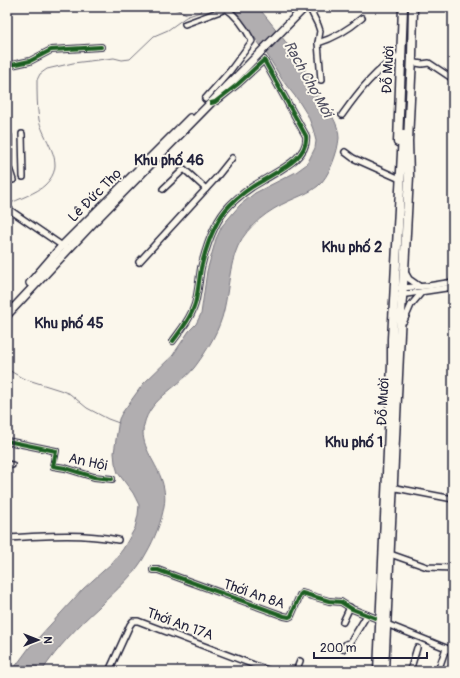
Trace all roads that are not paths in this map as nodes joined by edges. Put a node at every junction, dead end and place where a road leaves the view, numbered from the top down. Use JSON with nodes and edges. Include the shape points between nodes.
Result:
{"nodes":[{"id":1,"x":298,"y":7,"type":"edge"},
{"id":2,"x":305,"y":7,"type":"edge"},
{"id":3,"x":313,"y":7,"type":"edge"},
{"id":4,"x":403,"y":7,"type":"edge"},
{"id":5,"x":409,"y":7,"type":"edge"},
{"id":6,"x":413,"y":7,"type":"edge"},
{"id":7,"x":417,"y":7,"type":"edge"},
{"id":8,"x":225,"y":8,"type":"edge"},
{"id":9,"x":362,"y":18,"type":"dead end"},
{"id":10,"x":286,"y":23,"type":"junction"},
{"id":11,"x":186,"y":24,"type":"dead end"},
{"id":12,"x":318,"y":43,"type":"junction"},
{"id":13,"x":101,"y":47,"type":"dead end"},
{"id":14,"x":402,"y":54,"type":"junction"},
{"id":15,"x":259,"y":56,"type":"junction"},
{"id":16,"x":416,"y":63,"type":"junction"},
{"id":17,"x":7,"y":66,"type":"edge"},
{"id":18,"x":453,"y":79,"type":"edge"},
{"id":19,"x":321,"y":80,"type":"dead end"},
{"id":20,"x":205,"y":98,"type":"dead end"},
{"id":21,"x":342,"y":115,"type":"dead end"},
{"id":22,"x":7,"y":133,"type":"edge"},
{"id":23,"x":22,"y":134,"type":"dead end"},
{"id":24,"x":406,"y":141,"type":"junction"},
{"id":25,"x":345,"y":152,"type":"dead end"},
{"id":26,"x":232,"y":158,"type":"dead end"},
{"id":27,"x":405,"y":158,"type":"junction"},
{"id":28,"x":23,"y":177,"type":"dead end"},
{"id":29,"x":135,"y":177,"type":"junction"},
{"id":30,"x":13,"y":180,"type":"dead end"},
{"id":31,"x":400,"y":180,"type":"junction"},
{"id":32,"x":163,"y":189,"type":"dead end"},
{"id":33,"x":206,"y":189,"type":"junction"},
{"id":34,"x":9,"y":209,"type":"edge"},
{"id":35,"x":65,"y":248,"type":"junction"},
{"id":36,"x":139,"y":262,"type":"dead end"},
{"id":37,"x":404,"y":271,"type":"junction"},
{"id":38,"x":453,"y":282,"type":"edge"},
{"id":39,"x":420,"y":286,"type":"junction"},
{"id":40,"x":453,"y":286,"type":"edge"},
{"id":41,"x":398,"y":290,"type":"junction"},
{"id":42,"x":423,"y":291,"type":"junction"},
{"id":43,"x":7,"y":308,"type":"edge"},
{"id":44,"x":401,"y":312,"type":"junction"},
{"id":45,"x":7,"y":315,"type":"edge"},
{"id":46,"x":404,"y":322,"type":"junction"},
{"id":47,"x":392,"y":339,"type":"junction"},
{"id":48,"x":173,"y":341,"type":"dead end"},
{"id":49,"x":7,"y":440,"type":"edge"},
{"id":50,"x":112,"y":479,"type":"dead end"},
{"id":51,"x":396,"y":488,"type":"junction"},
{"id":52,"x":453,"y":499,"type":"edge"},
{"id":53,"x":7,"y":538,"type":"edge"},
{"id":54,"x":118,"y":540,"type":"dead end"},
{"id":55,"x":393,"y":555,"type":"junction"},
{"id":56,"x":453,"y":568,"type":"edge"},
{"id":57,"x":155,"y":570,"type":"dead end"},
{"id":58,"x":350,"y":607,"type":"junction"},
{"id":59,"x":367,"y":615,"type":"junction"},
{"id":60,"x":375,"y":618,"type":"junction"},
{"id":61,"x":343,"y":622,"type":"dead end"},
{"id":62,"x":390,"y":625,"type":"junction"},
{"id":63,"x":379,"y":629,"type":"junction"},
{"id":64,"x":417,"y":648,"type":"dead end"},
{"id":65,"x":446,"y":648,"type":"junction"},
{"id":66,"x":343,"y":649,"type":"dead end"},
{"id":67,"x":453,"y":653,"type":"edge"},
{"id":68,"x":300,"y":661,"type":"dead end"},
{"id":69,"x":109,"y":671,"type":"edge"},
{"id":70,"x":270,"y":671,"type":"edge"},
{"id":71,"x":296,"y":671,"type":"edge"},
{"id":72,"x":373,"y":671,"type":"edge"},
{"id":73,"x":378,"y":671,"type":"edge"},
{"id":74,"x":384,"y":671,"type":"edge"},
{"id":75,"x":388,"y":671,"type":"edge"},
{"id":76,"x":410,"y":671,"type":"edge"},
{"id":77,"x":438,"y":671,"type":"edge"}],
"edges":[{"from":1,"to":10,"type":"main road"},
{"from":2,"to":10,"type":"main road"},
{"from":3,"to":12,"type":"street","via":[[311,11],[320,31]]},
{"from":4,"to":14,"type":"highway","name":"Đỗ Mười"},
{"from":5,"to":24,"type":"highway"},
{"from":6,"to":24,"type":"highway"},
{"from":7,"to":16,"type":"highway","name":"Đỗ Mười"},
{"from":8,"to":11,"type":"street"},
{"from":8,"to":20,"type":"street","via":[[252,41],[230,71]]},
{"from":9,"to":12,"type":"street","via":[[343,33]]},
{"from":10,"to":15,"type":"main road"},
{"from":12,"to":19,"type":"street"},
{"from":13,"to":17,"type":"street","via":[[51,50],[30,61]]},
{"from":14,"to":21,"type":"street","via":[[377,71]]},
{"from":14,"to":27,"type":"highway","name":"Đỗ Mười","via":[[398,140]]},
{"from":15,"to":29,"type":"main road","name":"Lê Đức Thọ"},
{"from":15,"to":29,"type":"main road","name":"Lê Đức Thọ"},
{"from":15,"to":48,"type":"street","via":[[306,136],[307,143],[291,164],[261,181],[230,206],[215,225],[202,267],[195,304]]},
{"from":16,"to":18,"type":"street","via":[[429,63]]},
{"from":16,"to":27,"type":"highway","name":"Đỗ Mười","via":[[413,141]]},
{"from":22,"to":30,"type":"street","via":[[9,168]]},
{"from":23,"to":28,"type":"street"},
{"from":24,"to":27,"type":"highway","name":"Đỗ Mười"},
{"from":25,"to":31,"type":"street"},
{"from":26,"to":33,"type":"street"},
{"from":27,"to":31,"type":"highway","name":"Đỗ Mười"},
{"from":27,"to":37,"type":"highway","name":"Đỗ Mười"},
{"from":29,"to":35,"type":"main road","name":"Lê Đức Thọ"},
{"from":31,"to":41,"type":"highway","name":"Đỗ Mười"},
{"from":32,"to":33,"type":"street","via":[[184,169]]},
{"from":33,"to":36,"type":"street"},
{"from":34,"to":35,"type":"street"},
{"from":35,"to":43,"type":"main road","name":"Lê Đức Thọ"},
{"from":35,"to":45,"type":"main road","name":"Lê Đức Thọ"},
{"from":37,"to":39,"type":"street","via":[[409,279]]},
{"from":37,"to":41,"type":"highway","name":"Đỗ Mười"},
{"from":38,"to":39,"type":"street"},
{"from":39,"to":41,"type":"street"},
{"from":40,"to":42,"type":"street"},
{"from":41,"to":42,"type":"street"},
{"from":41,"to":44,"type":"highway","name":"Đỗ Mười"},
{"from":41,"to":47,"type":"highway","name":"Đỗ Mười"},
{"from":42,"to":46,"type":"street","via":[[412,305]]},
{"from":44,"to":46,"type":"highway","name":"Đỗ Mười"},
{"from":44,"to":74,"type":"highway","name":"Đỗ Mười"},
{"from":46,"to":51,"type":"highway","name":"Đỗ Mười"},
{"from":47,"to":60,"type":"highway","name":"Đỗ Mười","via":[[386,372]]},
{"from":47,"to":63,"type":"highway","name":"Đỗ Mười"},
{"from":49,"to":50,"type":"street","name":"An Hội","via":[[56,451],[53,466]]},
{"from":51,"to":52,"type":"street"},
{"from":51,"to":55,"type":"highway","name":"Đỗ Mười"},
{"from":53,"to":54,"type":"street","via":[[75,535]]},
{"from":55,"to":56,"type":"street","via":[[427,567]]},
{"from":55,"to":62,"type":"highway","name":"Đỗ Mười"},
{"from":57,"to":58,"type":"street","name":"Thới An 8A","via":[[288,617],[291,616],[302,593],[341,602]]},
{"from":58,"to":59,"type":"street","name":"Thới An 8A"},
{"from":58,"to":61,"type":"street"},
{"from":59,"to":60,"type":"street","name":"Thới An 8A"},
{"from":59,"to":66,"type":"street","via":[[350,643]]},
{"from":60,"to":63,"type":"highway"},
{"from":60,"to":72,"type":"highway","name":"Đỗ Mười"},
{"from":62,"to":65,"type":"street"},
{"from":62,"to":75,"type":"highway","name":"Đỗ Mười"},
{"from":63,"to":73,"type":"highway","name":"Đỗ Mười"},
{"from":64,"to":76,"type":"street"},
{"from":65,"to":67,"type":"street"},
{"from":65,"to":77,"type":"street"},
{"from":68,"to":71,"type":"street"},
{"from":69,"to":70,"type":"street","name":"Thới An 17A","via":[[130,625],[133,621],[138,621]]}]}
